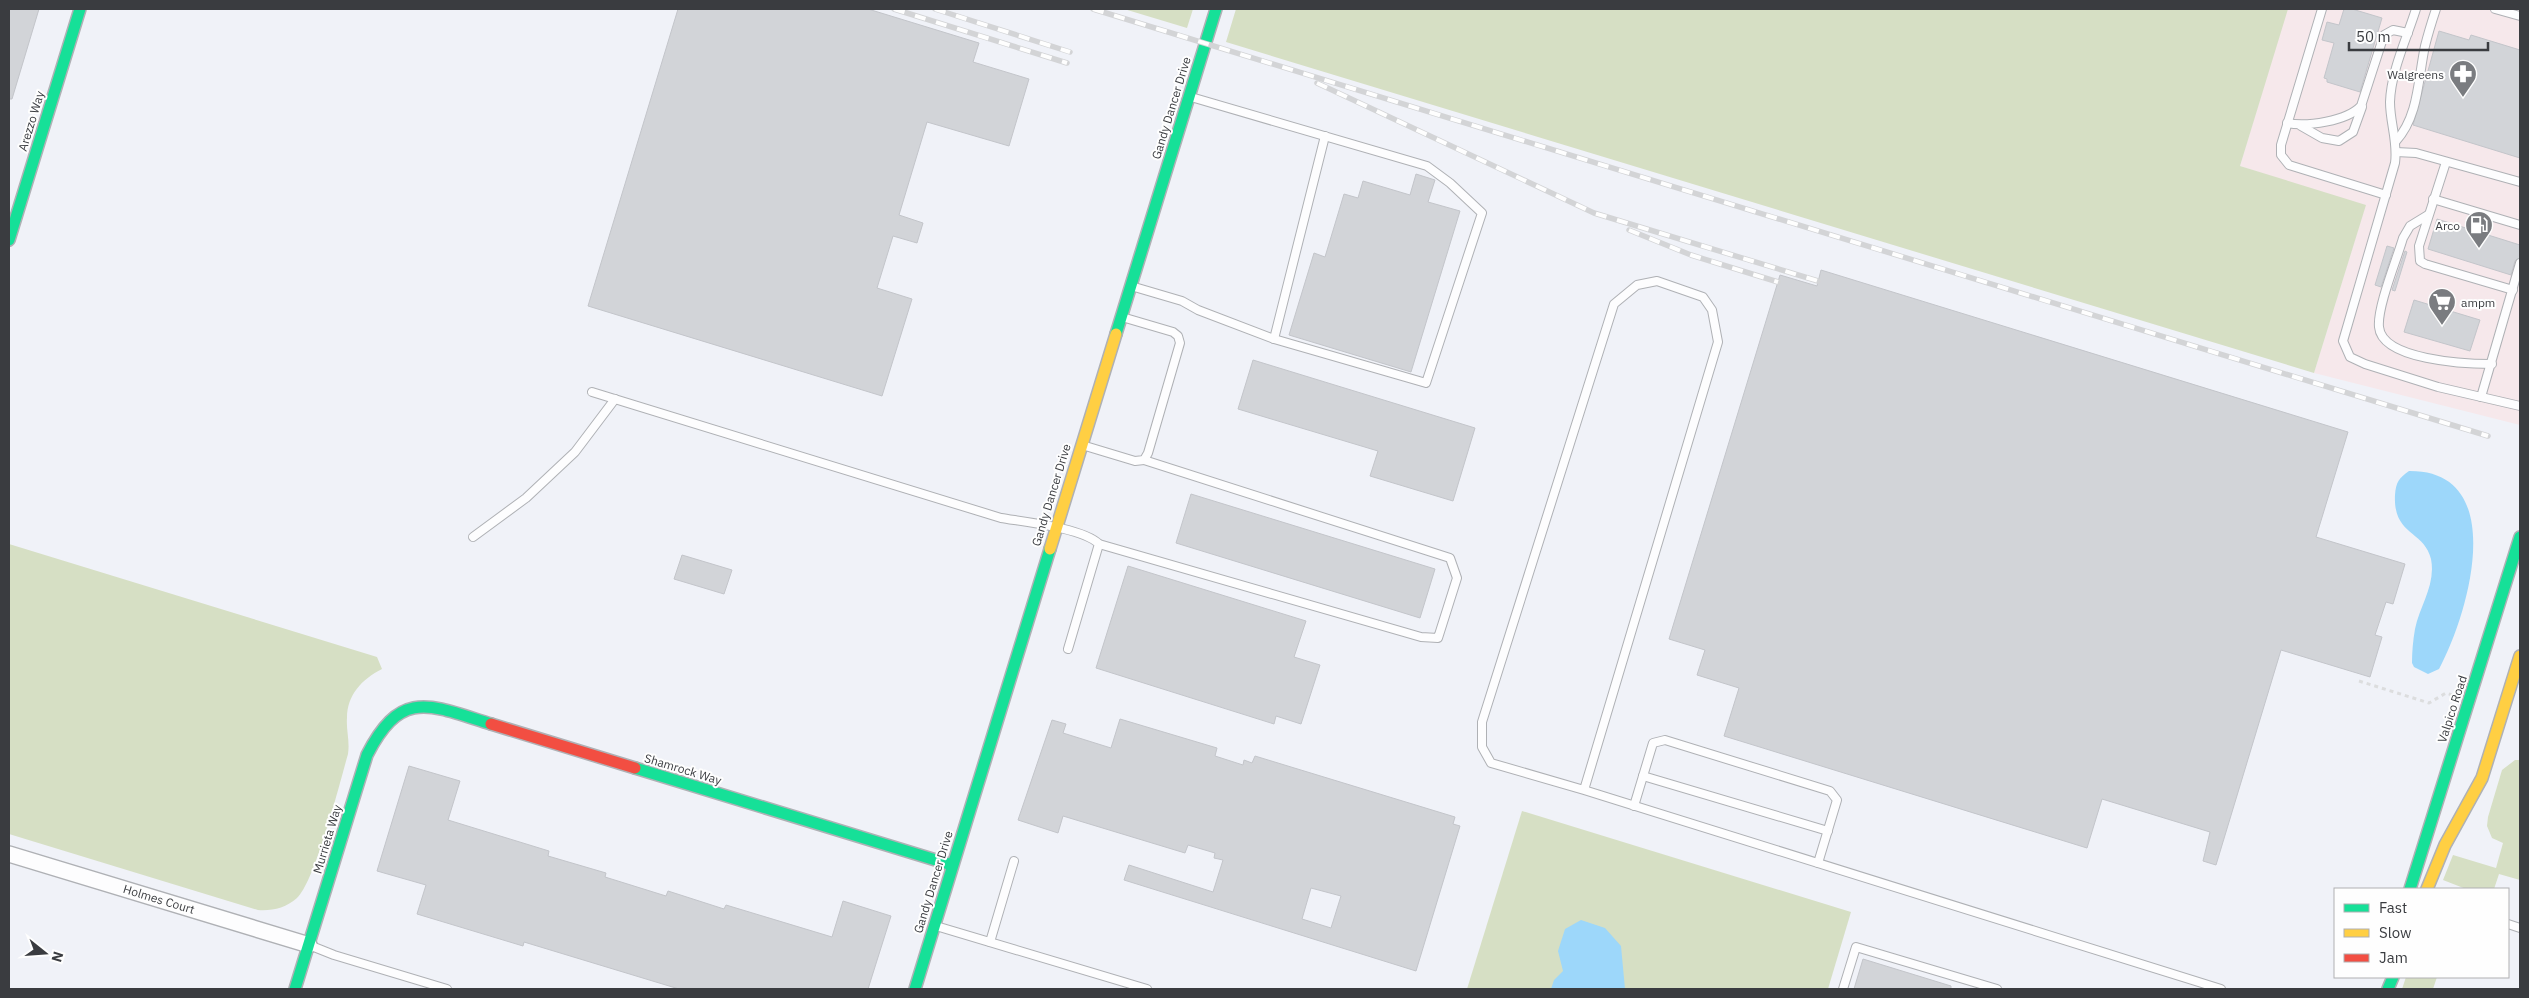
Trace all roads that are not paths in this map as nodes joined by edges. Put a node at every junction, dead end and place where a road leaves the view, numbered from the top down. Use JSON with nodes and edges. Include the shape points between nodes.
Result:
{"nodes":[{"id":1,"x":80,"y":9,"type":"edge"},
{"id":2,"x":1216,"y":9,"type":"edge"},
{"id":3,"x":2322,"y":9,"type":"edge"},
{"id":4,"x":2416,"y":9,"type":"edge"},
{"id":5,"x":2436,"y":9,"type":"edge"},
{"id":6,"x":2495,"y":9,"type":"edge"},
{"id":7,"x":2520,"y":16,"type":"edge"},
{"id":8,"x":2408,"y":33,"type":"junction"},
{"id":9,"x":1189,"y":97,"type":"junction"},
{"id":10,"x":2365,"y":97,"type":"junction"},
{"id":11,"x":2287,"y":123,"type":"junction"},
{"id":12,"x":2301,"y":126,"type":"junction"},
{"id":13,"x":1325,"y":136,"type":"junction"},
{"id":14,"x":2396,"y":141,"type":"junction"},
{"id":15,"x":2396,"y":152,"type":"junction"},
{"id":16,"x":2446,"y":162,"type":"junction"},
{"id":17,"x":2520,"y":182,"type":"edge"},
{"id":18,"x":2386,"y":195,"type":"junction"},
{"id":19,"x":2433,"y":199,"type":"junction"},
{"id":20,"x":2428,"y":215,"type":"junction"},
{"id":21,"x":2520,"y":225,"type":"edge"},
{"id":22,"x":9,"y":240,"type":"edge"},
{"id":23,"x":2520,"y":263,"type":"edge"},
{"id":24,"x":1129,"y":286,"type":"junction"},
{"id":25,"x":2514,"y":290,"type":"junction"},
{"id":26,"x":1120,"y":316,"type":"junction"},
{"id":27,"x":1274,"y":339,"type":"junction"},
{"id":28,"x":2492,"y":364,"type":"junction"},
{"id":29,"x":592,"y":392,"type":"dead end"},
{"id":30,"x":2482,"y":397,"type":"junction"},
{"id":31,"x":615,"y":399,"type":"junction"},
{"id":32,"x":2520,"y":406,"type":"edge"},
{"id":33,"x":1081,"y":444,"type":"junction"},
{"id":34,"x":1144,"y":460,"type":"junction"},
{"id":35,"x":1056,"y":527,"type":"junction"},
{"id":36,"x":473,"y":537,"type":"dead end"},
{"id":37,"x":2520,"y":537,"type":"edge"},
{"id":38,"x":1100,"y":544,"type":"junction"},
{"id":39,"x":1068,"y":649,"type":"dead end"},
{"id":40,"x":2520,"y":656,"type":"edge"},
{"id":41,"x":406,"y":709,"type":"joint"},
{"id":42,"x":1643,"y":776,"type":"junction"},
{"id":43,"x":1584,"y":790,"type":"junction"},
{"id":44,"x":1634,"y":806,"type":"junction"},
{"id":45,"x":1828,"y":831,"type":"junction"},
{"id":46,"x":9,"y":854,"type":"edge"},
{"id":47,"x":1014,"y":861,"type":"dead end"},
{"id":48,"x":1818,"y":863,"type":"junction"},
{"id":49,"x":952,"y":865,"type":"junction"},
{"id":50,"x":2410,"y":888,"type":"edge"},
{"id":51,"x":2426,"y":888,"type":"edge"},
{"id":52,"x":934,"y":926,"type":"junction"},
{"id":53,"x":990,"y":942,"type":"junction"},
{"id":54,"x":309,"y":945,"type":"junction"},
{"id":55,"x":295,"y":989,"type":"edge"},
{"id":56,"x":447,"y":989,"type":"edge"},
{"id":57,"x":915,"y":989,"type":"edge"},
{"id":58,"x":1147,"y":989,"type":"edge"},
{"id":59,"x":1843,"y":989,"type":"edge"},
{"id":60,"x":1997,"y":989,"type":"edge"},
{"id":61,"x":2221,"y":989,"type":"edge"}],
"edges":[{"from":1,"to":22,"type":"street","name":"Arezzo Way"},
{"from":2,"to":9,"type":"street","name":"Gandy Dancer Drive"},
{"from":3,"to":11,"type":"lane"},
{"from":4,"to":8,"type":"lane"},
{"from":5,"to":14,"type":"lane","via":[[2408,123]]},
{"from":6,"to":7,"type":"lane"},
{"from":8,"to":10,"type":"lane","via":[[2393,30],[2384,35]]},
{"from":8,"to":14,"type":"lane","via":[[2392,90]]},
{"from":9,"to":13,"type":"lane"},
{"from":9,"to":24,"type":"street","name":"Gandy Dancer Drive"},
{"from":10,"to":12,"type":"lane","via":[[2361,106],[2347,116]]},
{"from":10,"to":12,"type":"lane","via":[[2357,122],[2346,139],[2331,141]]},
{"from":11,"to":12,"type":"lane"},
{"from":11,"to":18,"type":"lane","via":[[2280,145],[2281,155],[2288,165]]},
{"from":13,"to":27,"type":"lane"},
{"from":13,"to":27,"type":"lane","via":[[1427,166],[1482,212],[1426,383]]},
{"from":14,"to":15,"type":"lane"},
{"from":15,"to":16,"type":"lane","via":[[2416,153]]},
{"from":15,"to":18,"type":"lane"},
{"from":16,"to":17,"type":"lane"},
{"from":16,"to":19,"type":"lane"},
{"from":18,"to":30,"type":"lane","via":[[2344,330],[2346,351],[2350,357],[2365,364]]},
{"from":19,"to":20,"type":"lane"},
{"from":19,"to":21,"type":"lane"},
{"from":20,"to":25,"type":"lane","via":[[2419,246],[2420,260],[2424,264]]},
{"from":20,"to":28,"type":"lane","via":[[2410,226],[2403,238],[2380,315],[2383,340],[2394,347],[2433,359]]},
{"from":23,"to":25,"type":"lane"},
{"from":24,"to":26,"type":"street","name":"Gandy Dancer Drive"},
{"from":24,"to":27,"type":"lane","via":[[1182,301]]},
{"from":25,"to":28,"type":"lane"},
{"from":26,"to":33,"type":"street","name":"Gandy Dancer Drive"},
{"from":26,"to":34,"type":"lane","via":[[1173,332],[1180,343]]},
{"from":28,"to":30,"type":"lane"},
{"from":29,"to":31,"type":"lane"},
{"from":30,"to":32,"type":"lane"},
{"from":31,"to":35,"type":"lane","via":[[1001,518]]},
{"from":31,"to":36,"type":"lane","via":[[575,452],[526,498]]},
{"from":33,"to":34,"type":"lane","via":[[1135,461]]},
{"from":33,"to":35,"type":"street","name":"Gandy Dancer Drive"},
{"from":34,"to":38,"type":"lane","via":[[1450,558],[1457,578],[1438,638],[1421,637]]},
{"from":35,"to":38,"type":"lane"},
{"from":35,"to":49,"type":"street","name":"Gandy Dancer Drive"},
{"from":37,"to":50,"type":"street","name":"Valpico Road"},
{"from":38,"to":39,"type":"lane"},
{"from":40,"to":51,"type":"street","via":[[2482,778],[2445,845]]},
{"from":41,"to":49,"type":"street","name":"Shamrock Way","via":[[419,706],[454,713]]},
{"from":41,"to":54,"type":"street","name":"Murrieta Way","via":[[380,729],[367,755]]},
{"from":42,"to":44,"type":"lane"},
{"from":42,"to":45,"type":"lane"},
{"from":42,"to":45,"type":"lane","via":[[1653,743],[1665,740],[1830,790],[1837,800]]},
{"from":43,"to":43,"type":"lane","via":[[1718,342],[1712,310],[1703,297],[1657,281],[1637,285],[1614,304],[1482,722],[1482,747],[1491,763]]},
{"from":43,"to":44,"type":"lane"},
{"from":44,"to":48,"type":"lane"},
{"from":45,"to":48,"type":"lane"},
{"from":46,"to":54,"type":"street","name":"Holmes Court"},
{"from":47,"to":53,"type":"lane"},
{"from":48,"to":61,"type":"lane"},
{"from":49,"to":52,"type":"street","name":"Gandy Dancer Drive"},
{"from":52,"to":53,"type":"lane"},
{"from":52,"to":57,"type":"street","name":"Gandy Dancer Drive"},
{"from":53,"to":58,"type":"lane"},
{"from":54,"to":55,"type":"street","name":"Murrieta Way"},
{"from":54,"to":56,"type":"lane"},
{"from":59,"to":60,"type":"lane","via":[[1856,947]]}]}
